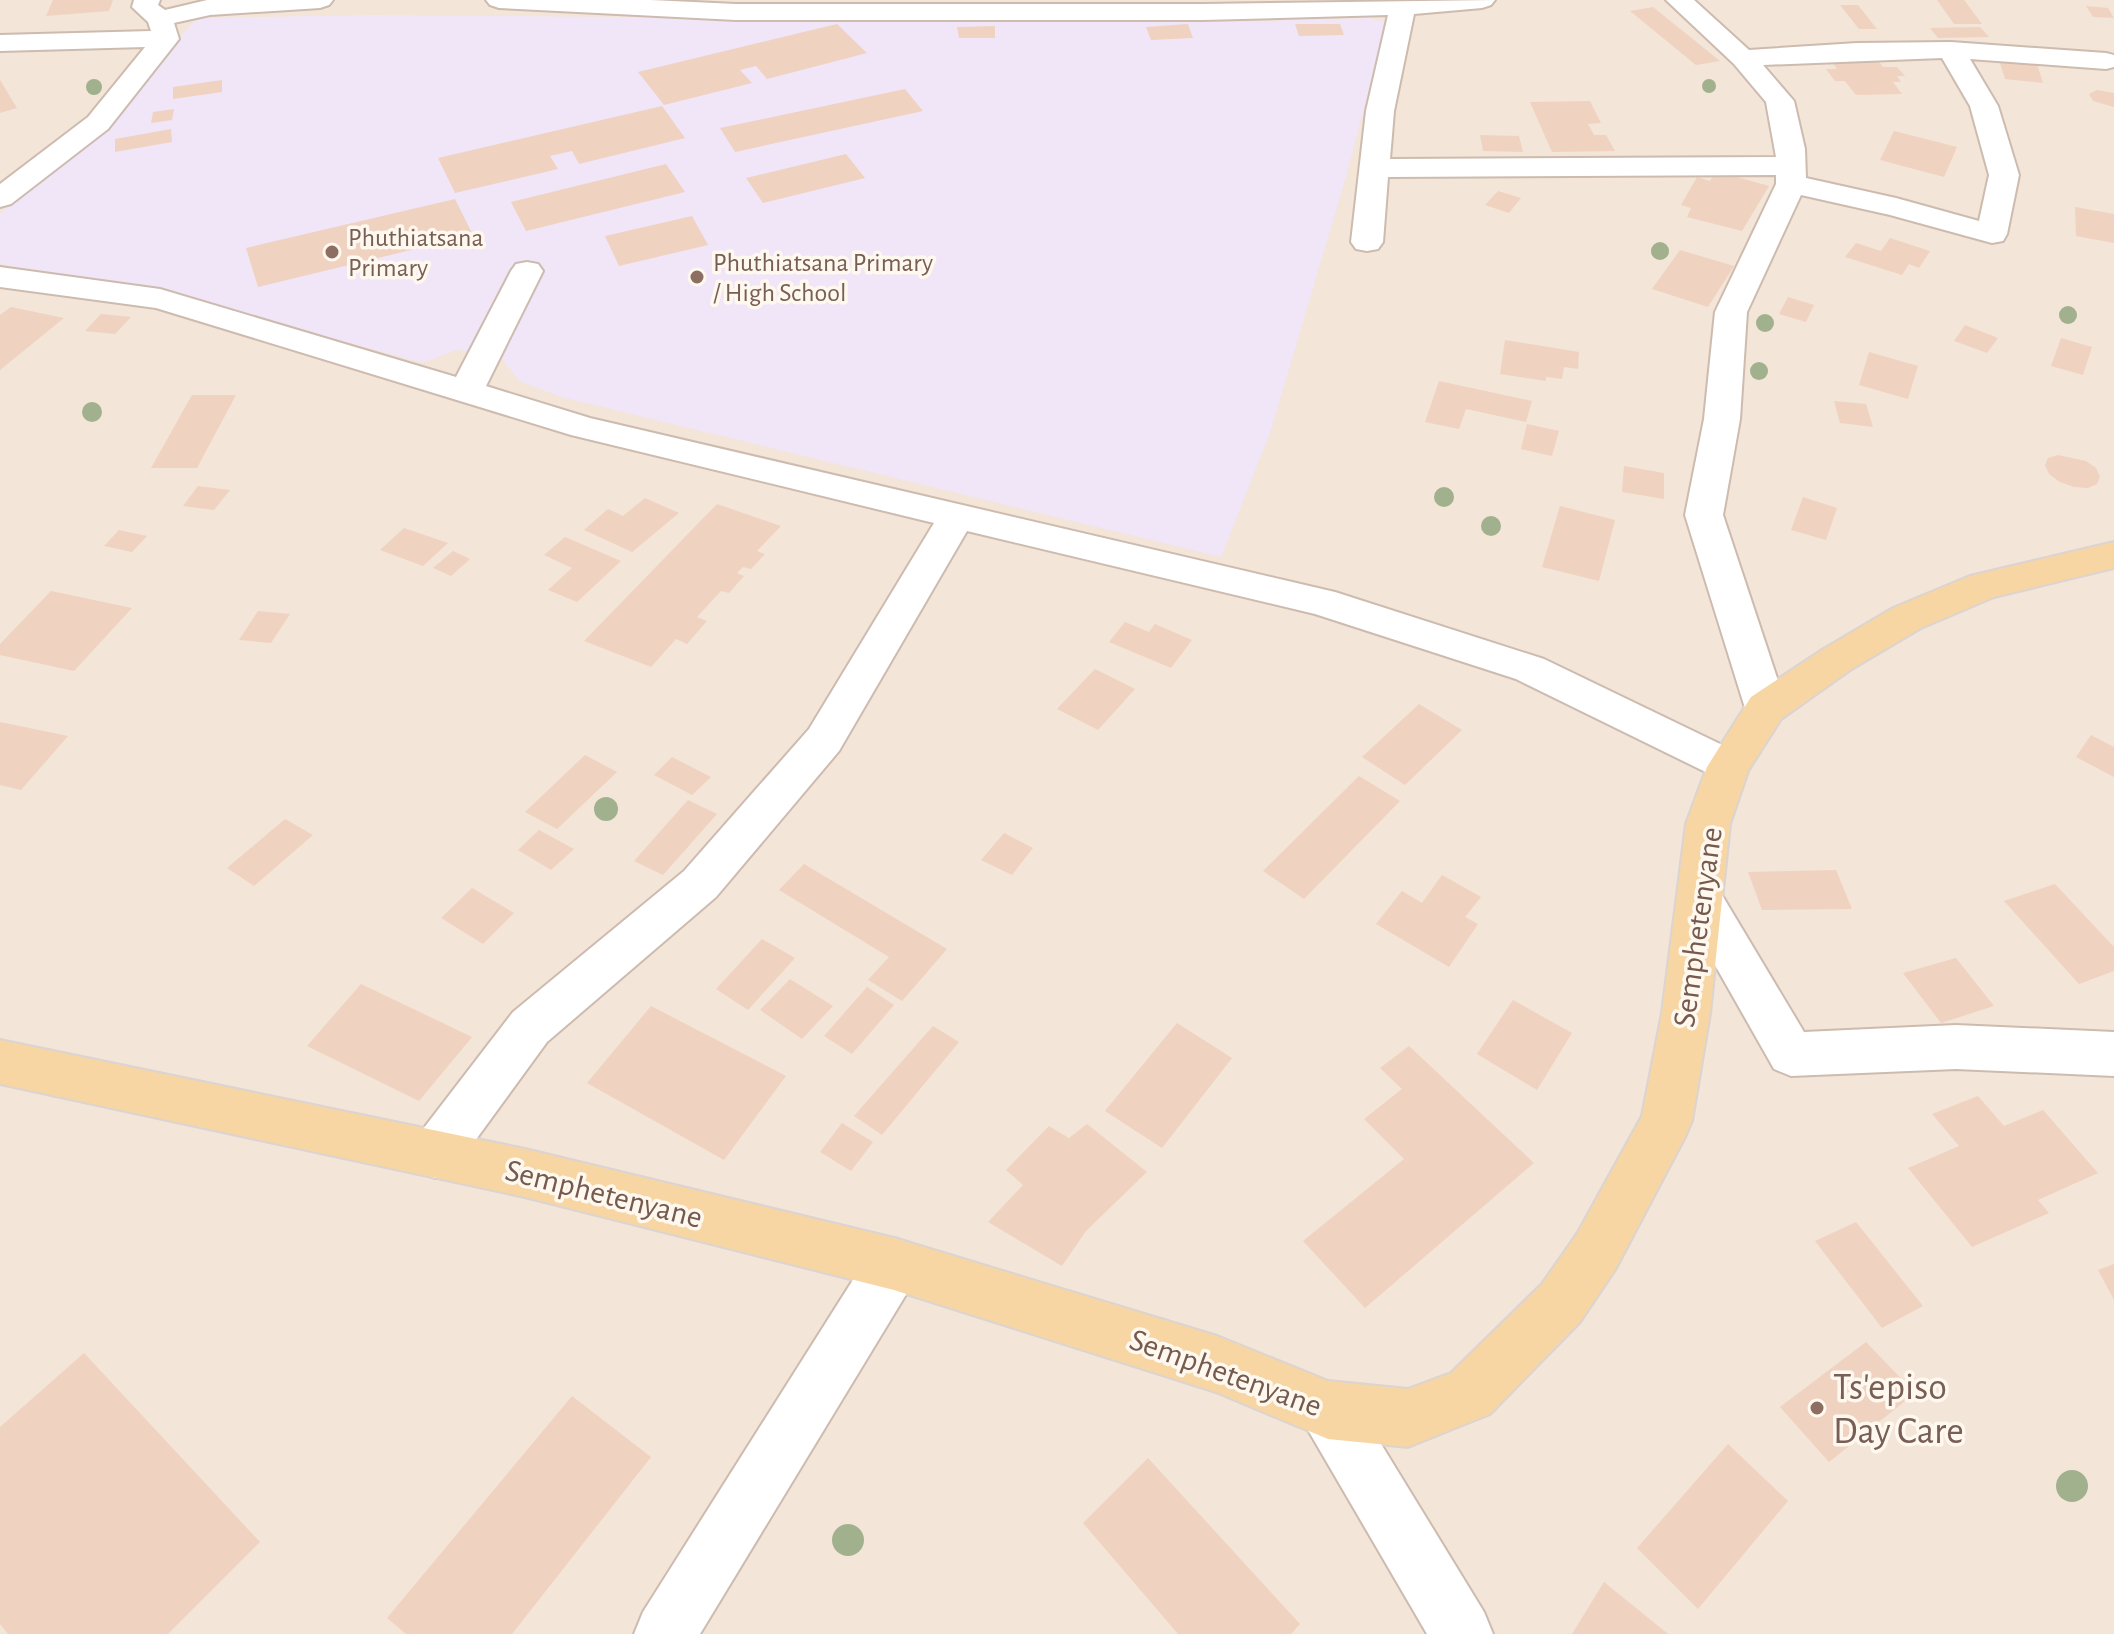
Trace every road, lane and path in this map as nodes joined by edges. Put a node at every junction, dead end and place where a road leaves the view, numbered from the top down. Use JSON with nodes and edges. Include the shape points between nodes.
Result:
{"nodes":[{"id":1,"x":320,"y":0,"type":"edge"},
{"id":2,"x":499,"y":0,"type":"edge"},
{"id":3,"x":1482,"y":0,"type":"edge"},
{"id":4,"x":1679,"y":0,"type":"edge"},
{"id":5,"x":1403,"y":7,"type":"junction"},
{"id":6,"x":158,"y":20,"type":"edge"},
{"id":7,"x":0,"y":43,"type":"edge"},
{"id":8,"x":1951,"y":50,"type":"junction"},
{"id":9,"x":1743,"y":58,"type":"junction"},
{"id":10,"x":2106,"y":61,"type":"dead end"},
{"id":11,"x":1374,"y":168,"type":"junction"},
{"id":12,"x":1791,"y":175,"type":"junction"},
{"id":13,"x":0,"y":198,"type":"edge"},
{"id":14,"x":1367,"y":242,"type":"dead end"},
{"id":15,"x":527,"y":271,"type":"dead end"},
{"id":16,"x":0,"y":277,"type":"edge"},
{"id":17,"x":466,"y":392,"type":"junction"},
{"id":18,"x":958,"y":514,"type":"junction"},
{"id":19,"x":2114,"y":555,"type":"edge"},
{"id":20,"x":1766,"y":708,"type":"junction"},
{"id":21,"x":1728,"y":767,"type":"junction"},
{"id":22,"x":1700,"y":898,"type":"junction"},
{"id":23,"x":2114,"y":1054,"type":"edge"},
{"id":24,"x":0,"y":1062,"type":"edge"},
{"id":25,"x":435,"y":1154,"type":"junction"},
{"id":26,"x":894,"y":1264,"type":"junction"},
{"id":27,"x":1328,"y":1410,"type":"junction"},
{"id":28,"x":665,"y":1634,"type":"edge"},
{"id":29,"x":1462,"y":1634,"type":"edge"}],
"edges":[{"from":1,"to":6,"type":"street","via":[[210,7]]},
{"from":2,"to":5,"type":"street","via":[[736,12]]},
{"from":3,"to":5,"type":"street"},
{"from":4,"to":9,"type":"street"},
{"from":5,"to":11,"type":"street","via":[[1380,111]]},
{"from":6,"to":7,"type":"street"},
{"from":6,"to":13,"type":"street","via":[[98,123]]},
{"from":8,"to":9,"type":"street"},
{"from":8,"to":10,"type":"street"},
{"from":8,"to":12,"type":"street","via":[[1984,106],[2004,175],[1992,234]]},
{"from":9,"to":12,"type":"street","via":[[1780,101]]},
{"from":11,"to":12,"type":"street"},
{"from":11,"to":14,"type":"street"},
{"from":12,"to":20,"type":"street","via":[[1731,312],[1722,419],[1704,515]]},
{"from":15,"to":17,"type":"street"},
{"from":16,"to":17,"type":"street","via":[[160,299]]},
{"from":17,"to":18,"type":"street","via":[[583,427]]},
{"from":18,"to":21,"type":"street","via":[[1321,602],[1530,669]]},
{"from":18,"to":25,"type":"street","via":[[824,740],[700,884],[530,1027]]},
{"from":19,"to":20,"type":"main road","name":"Semphetenyane","via":[[1984,586],[1907,618]]},
{"from":20,"to":21,"type":"main road","name":"Semphetenyane"},
{"from":21,"to":22,"type":"main road","name":"Semphetenyane","via":[[1708,824]]},
{"from":22,"to":23,"type":"street","via":[[1791,1054],[1956,1047]]},
{"from":22,"to":27,"type":"main road","name":"Semphetenyane","via":[[1667,1121],[1596,1252],[1561,1303],[1470,1394],[1408,1418]]},
{"from":24,"to":25,"type":"main road","name":"Semphetenyane"},
{"from":25,"to":26,"type":"main road","name":"Semphetenyane"},
{"from":26,"to":27,"type":"main road","name":"Semphetenyane","via":[[1217,1364]]},
{"from":26,"to":28,"type":"street"},
{"from":27,"to":29,"type":"street"}]}
